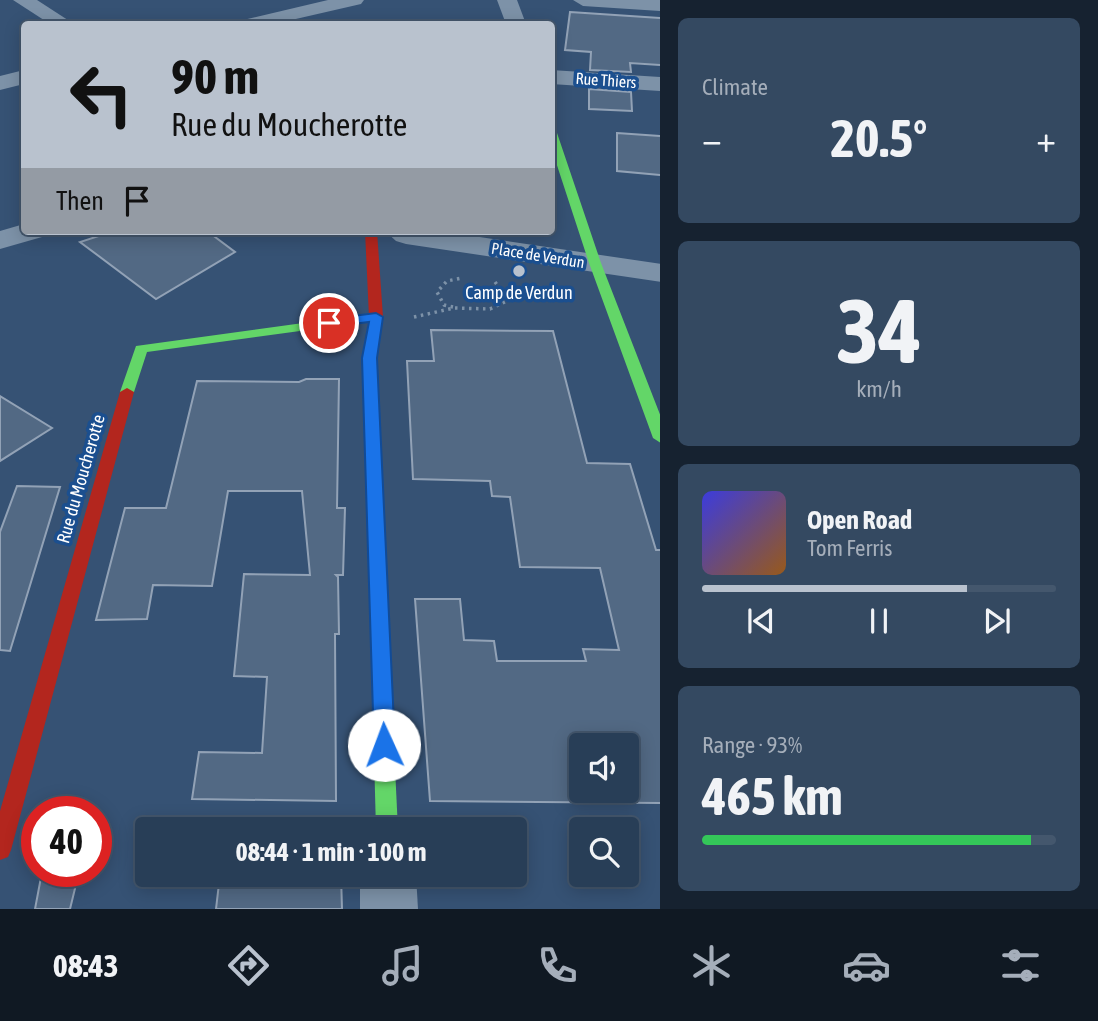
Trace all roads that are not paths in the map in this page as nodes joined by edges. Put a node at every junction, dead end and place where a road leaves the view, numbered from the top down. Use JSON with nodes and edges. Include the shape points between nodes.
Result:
{"nodes":[{"id":1,"x":23,"y":0,"type":"edge"},
{"id":2,"x":354,"y":0,"type":"edge"},
{"id":3,"x":501,"y":0,"type":"edge"},
{"id":4,"x":507,"y":0,"type":"edge"},
{"id":5,"x":583,"y":0,"type":"edge"},
{"id":6,"x":660,"y":5,"type":"edge"},
{"id":7,"x":59,"y":21,"type":"edge"},
{"id":8,"x":263,"y":21,"type":"edge"},
{"id":9,"x":515,"y":21,"type":"edge"},
{"id":10,"x":555,"y":77,"type":"edge"},
{"id":11,"x":21,"y":78,"type":"edge"},
{"id":12,"x":0,"y":83,"type":"edge"},
{"id":13,"x":660,"y":85,"type":"edge"},
{"id":14,"x":555,"y":142,"type":"edge"},
{"id":15,"x":21,"y":234,"type":"edge"},
{"id":16,"x":371,"y":235,"type":"edge"},
{"id":17,"x":406,"y":235,"type":"edge"},
{"id":18,"x":0,"y":240,"type":"edge"},
{"id":19,"x":660,"y":273,"type":"edge"},
{"id":20,"x":599,"y":275,"type":"junction"},
{"id":21,"x":376,"y":321,"type":"junction"},
{"id":22,"x":660,"y":438,"type":"edge"},
{"id":23,"x":387,"y":817,"type":"edge"},
{"id":24,"x":0,"y":850,"type":"edge"},
{"id":25,"x":388,"y":887,"type":"edge"},
{"id":26,"x":389,"y":909,"type":"edge"}],
"edges":[{"from":1,"to":7,"type":"street"},
{"from":2,"to":8,"type":"street"},
{"from":3,"to":4,"type":"street"},
{"from":4,"to":9,"type":"street"},
{"from":5,"to":6,"type":"street"},
{"from":10,"to":13,"type":"street","name":"Rue Thiers"},
{"from":11,"to":12,"type":"street"},
{"from":14,"to":20,"type":"street"},
{"from":15,"to":18,"type":"street"},
{"from":16,"to":21,"type":"street"},
{"from":17,"to":20,"type":"street","name":"Place de Verdun"},
{"from":19,"to":20,"type":"street","name":"Place de Verdun"},
{"from":20,"to":22,"type":"street"},
{"from":21,"to":23,"type":"street","via":[[370,358]]},
{"from":21,"to":24,"type":"street","name":"Rue du Moucherotte","via":[[141,349]]},
{"from":25,"to":26,"type":"street"}]}
